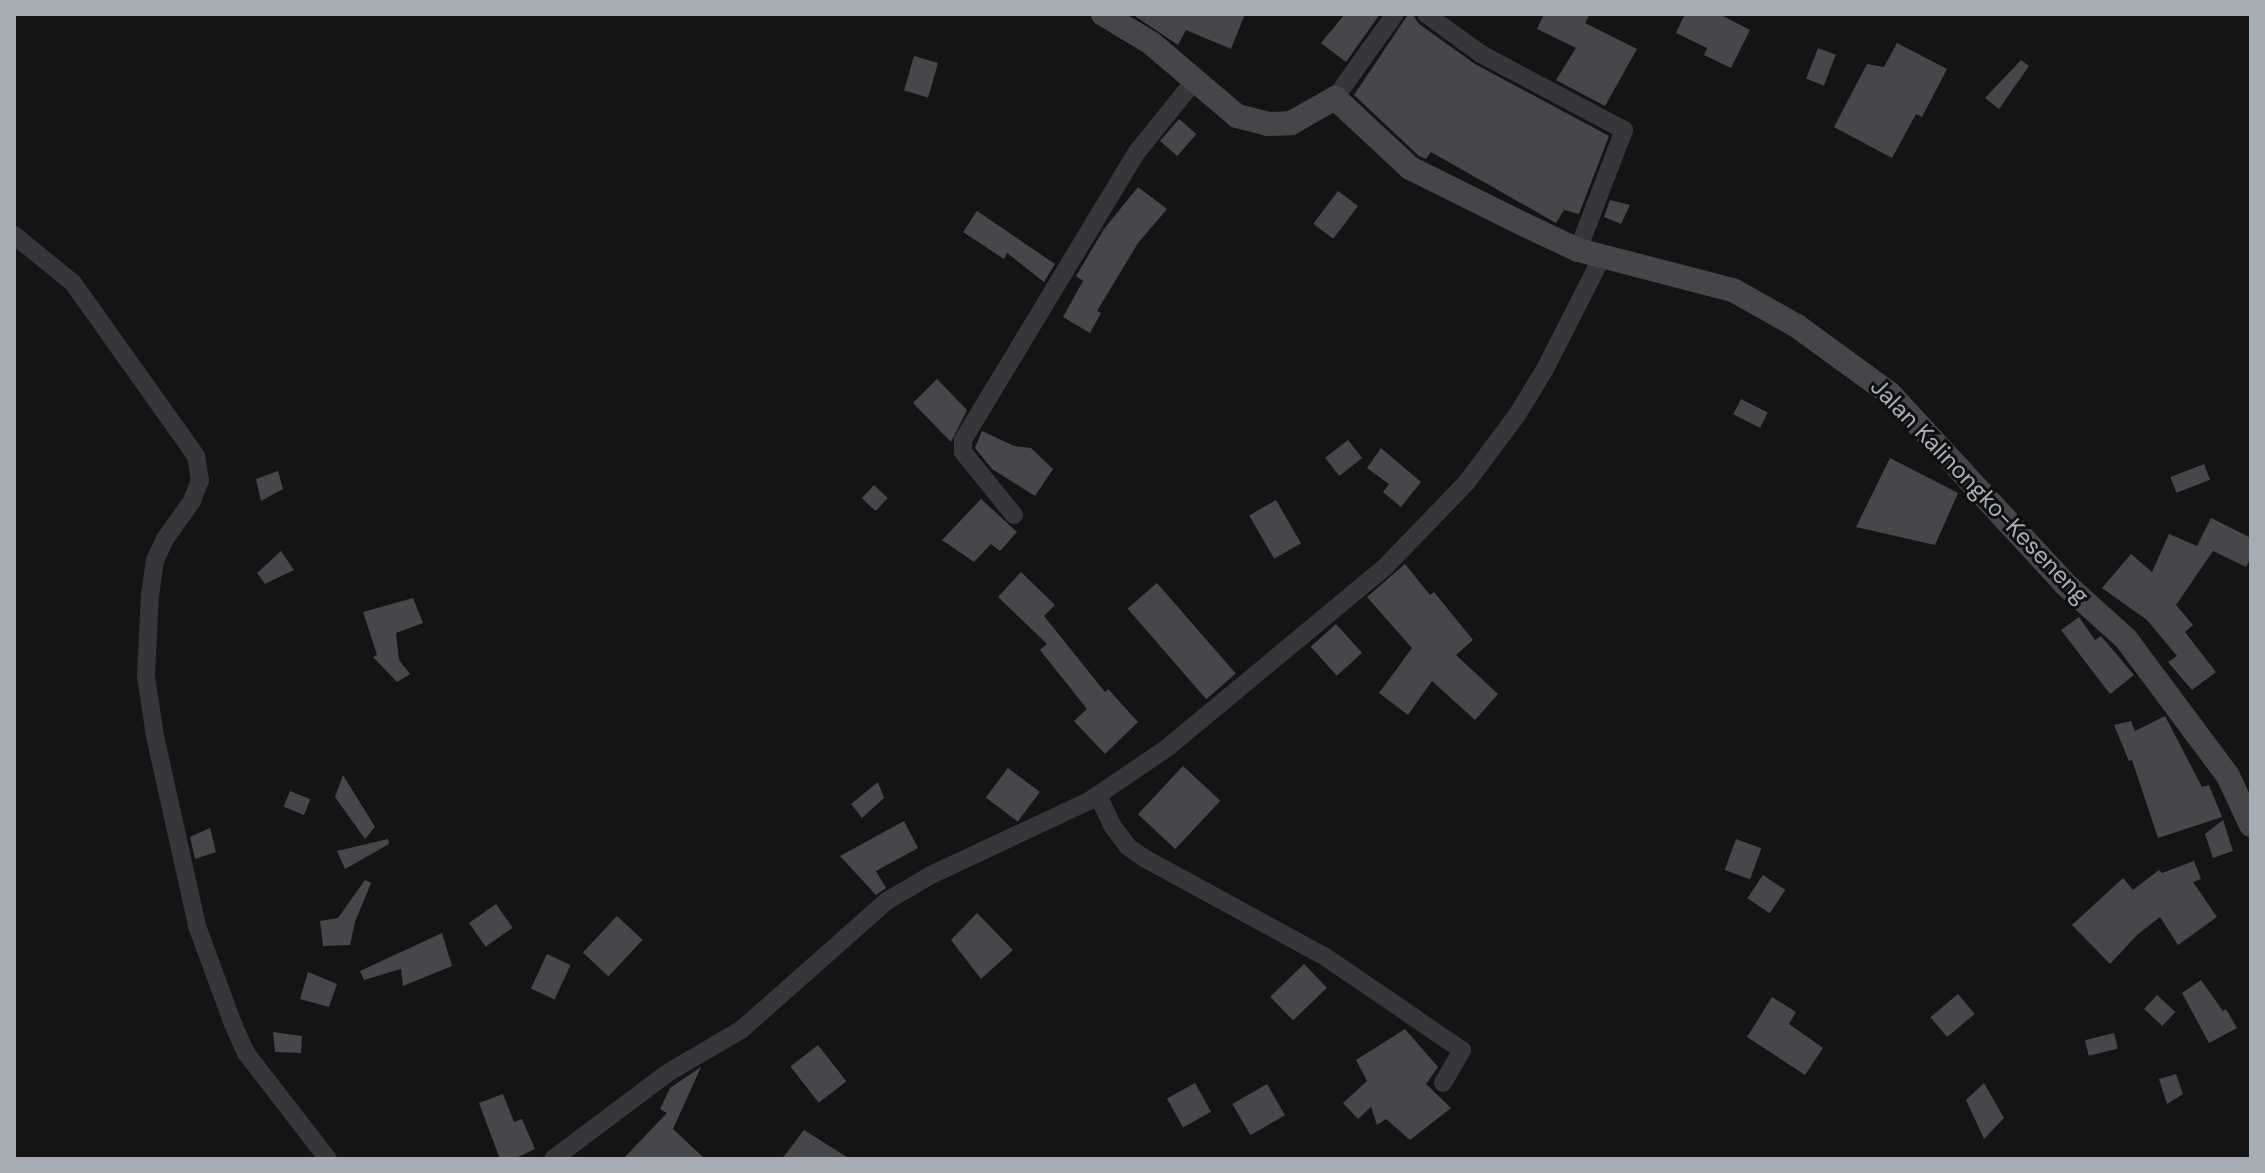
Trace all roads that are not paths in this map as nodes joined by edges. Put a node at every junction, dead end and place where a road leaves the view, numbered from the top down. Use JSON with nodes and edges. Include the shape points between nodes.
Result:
{"nodes":[{"id":1,"x":1103,"y":14,"type":"edge"},
{"id":2,"x":1395,"y":14,"type":"edge"},
{"id":3,"x":1426,"y":14,"type":"edge"},
{"id":4,"x":1194,"y":81,"type":"junction"},
{"id":5,"x":1335,"y":98,"type":"junction"},
{"id":6,"x":14,"y":235,"type":"edge"},
{"id":7,"x":1578,"y":250,"type":"junction"},
{"id":8,"x":1603,"y":255,"type":"junction"},
{"id":9,"x":1014,"y":515,"type":"dead end"},
{"id":10,"x":1098,"y":795,"type":"junction"},
{"id":11,"x":2251,"y":825,"type":"edge"},
{"id":12,"x":1443,"y":1083,"type":"dead end"},
{"id":13,"x":328,"y":1159,"type":"edge"},
{"id":14,"x":553,"y":1159,"type":"edge"}],
"edges":[{"from":1,"to":4,"type":"street","via":[[1151,43]]},
{"from":2,"to":5,"type":"street"},
{"from":3,"to":7,"type":"street","via":[[1481,54],[1624,130]]},
{"from":4,"to":5,"type":"street","via":[[1237,116],[1268,124],[1300,120]]},
{"from":4,"to":9,"type":"street","via":[[1137,152],[963,440],[963,452]]},
{"from":5,"to":7,"type":"street","name":"Jalan Kalinongko-Keseneng","via":[[1410,168]]},
{"from":6,"to":13,"type":"street","via":[[73,283],[196,456],[200,480],[155,560],[150,594],[146,676],[155,736],[197,926],[233,1024],[246,1053]]},
{"from":7,"to":8,"type":"street","name":"Jalan Kalinongko-Keseneng"},
{"from":8,"to":10,"type":"street","via":[[1544,371],[1467,482],[1386,566],[1167,748]]},
{"from":8,"to":11,"type":"street","name":"Jalan Kalinongko-Keseneng","via":[[1749,297],[1889,393],[2065,584],[2108,619],[2142,658],[2228,776]]},
{"from":10,"to":12,"type":"street","via":[[1127,846],[1144,858],[1324,956],[1462,1050]]},
{"from":10,"to":14,"type":"street","via":[[887,901],[741,1030],[669,1072]]}]}
